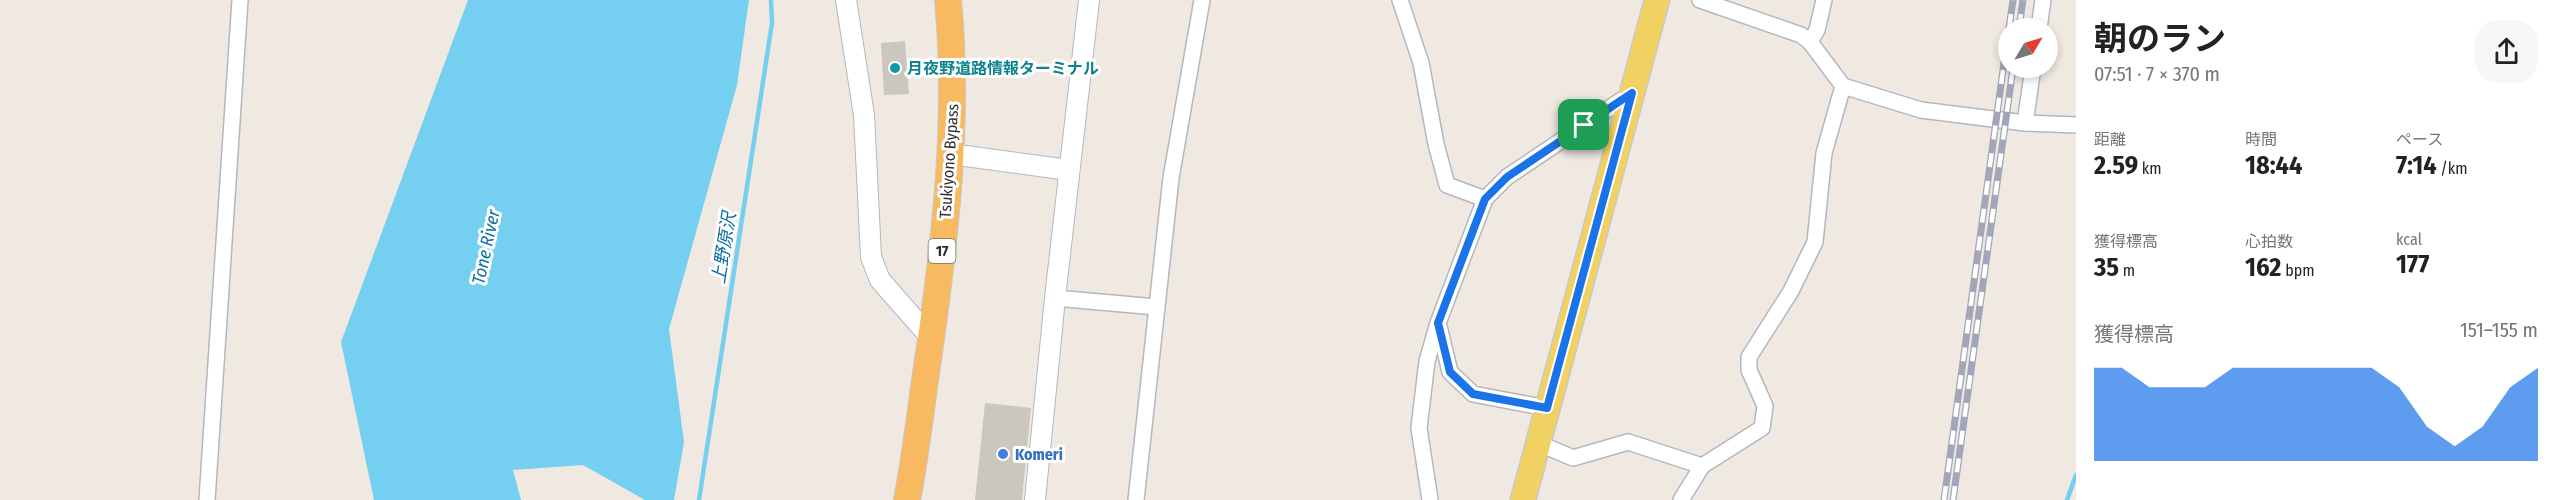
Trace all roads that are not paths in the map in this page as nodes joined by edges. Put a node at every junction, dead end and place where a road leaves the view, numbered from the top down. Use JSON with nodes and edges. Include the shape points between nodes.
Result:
{"nodes":[{"id":1,"x":240,"y":0,"type":"edge"},
{"id":2,"x":846,"y":0,"type":"edge"},
{"id":3,"x":948,"y":0,"type":"edge"},
{"id":4,"x":1089,"y":0,"type":"edge"},
{"id":5,"x":1202,"y":0,"type":"edge"},
{"id":6,"x":1400,"y":0,"type":"edge"},
{"id":7,"x":1657,"y":0,"type":"edge"},
{"id":8,"x":1700,"y":0,"type":"edge"},
{"id":9,"x":1824,"y":0,"type":"edge"},
{"id":10,"x":2043,"y":0,"type":"edge"},
{"id":11,"x":2040,"y":18,"type":"edge"},
{"id":12,"x":1810,"y":42,"type":"junction"},
{"id":13,"x":2032,"y":78,"type":"edge"},
{"id":14,"x":1843,"y":86,"type":"junction"},
{"id":15,"x":1632,"y":93,"type":"junction"},
{"id":16,"x":2025,"y":123,"type":"junction"},
{"id":17,"x":2076,"y":125,"type":"edge"},
{"id":18,"x":951,"y":154,"type":"junction"},
{"id":19,"x":1069,"y":170,"type":"junction"},
{"id":20,"x":1485,"y":199,"type":"junction"},
{"id":21,"x":1055,"y":298,"type":"junction"},
{"id":22,"x":1156,"y":307,"type":"junction"},
{"id":23,"x":1438,"y":323,"type":"junction"},
{"id":24,"x":931,"y":338,"type":"junction"},
{"id":25,"x":1547,"y":408,"type":"junction"},
{"id":26,"x":1538,"y":443,"type":"junction"},
{"id":27,"x":1702,"y":466,"type":"junction"},
{"id":28,"x":207,"y":500,"type":"edge"},
{"id":29,"x":907,"y":500,"type":"edge"},
{"id":30,"x":1035,"y":500,"type":"edge"},
{"id":31,"x":1136,"y":500,"type":"edge"},
{"id":32,"x":1430,"y":500,"type":"edge"},
{"id":33,"x":1523,"y":500,"type":"edge"},
{"id":34,"x":1680,"y":500,"type":"edge"}],
"edges":[{"from":1,"to":28,"type":"street"},
{"from":2,"to":24,"type":"street","via":[[864,115],[871,258],[880,280]]},
{"from":3,"to":18,"type":"highway","name":"Tsukiyono Bypass","number":"17","via":[[953,76]]},
{"from":4,"to":19,"type":"street"},
{"from":5,"to":22,"type":"street","via":[[1171,178]]},
{"from":6,"to":20,"type":"street","via":[[1421,63],[1447,185]]},
{"from":7,"to":15,"type":"main road"},
{"from":8,"to":12,"type":"street","via":[[1792,31]]},
{"from":9,"to":12,"type":"street"},
{"from":10,"to":11,"type":"street"},
{"from":12,"to":14,"type":"street"},
{"from":13,"to":16,"type":"street"},
{"from":14,"to":16,"type":"street","via":[[1921,110]]},
{"from":14,"to":27,"type":"street","via":[[1824,153],[1815,242],[1791,291],[1749,357],[1749,370],[1765,406],[1762,428]]},
{"from":15,"to":20,"type":"street","via":[[1507,177]]},
{"from":15,"to":25,"type":"main road"},
{"from":16,"to":17,"type":"street"},
{"from":18,"to":19,"type":"street"},
{"from":18,"to":24,"type":"highway","name":"Tsukiyono Bypass","number":"17"},
{"from":19,"to":21,"type":"street"},
{"from":20,"to":23,"type":"street"},
{"from":21,"to":22,"type":"street"},
{"from":21,"to":30,"type":"street"},
{"from":22,"to":31,"type":"street"},
{"from":23,"to":25,"type":"street","via":[[1450,372],[1473,394]]},
{"from":23,"to":32,"type":"street","via":[[1427,361],[1419,428]]},
{"from":24,"to":29,"type":"highway","name":"Tsukiyono Bypass","number":"17"},
{"from":25,"to":26,"type":"main road"},
{"from":26,"to":27,"type":"street","via":[[1574,458],[1628,442]]},
{"from":26,"to":33,"type":"main road"},
{"from":27,"to":34,"type":"street"}]}
